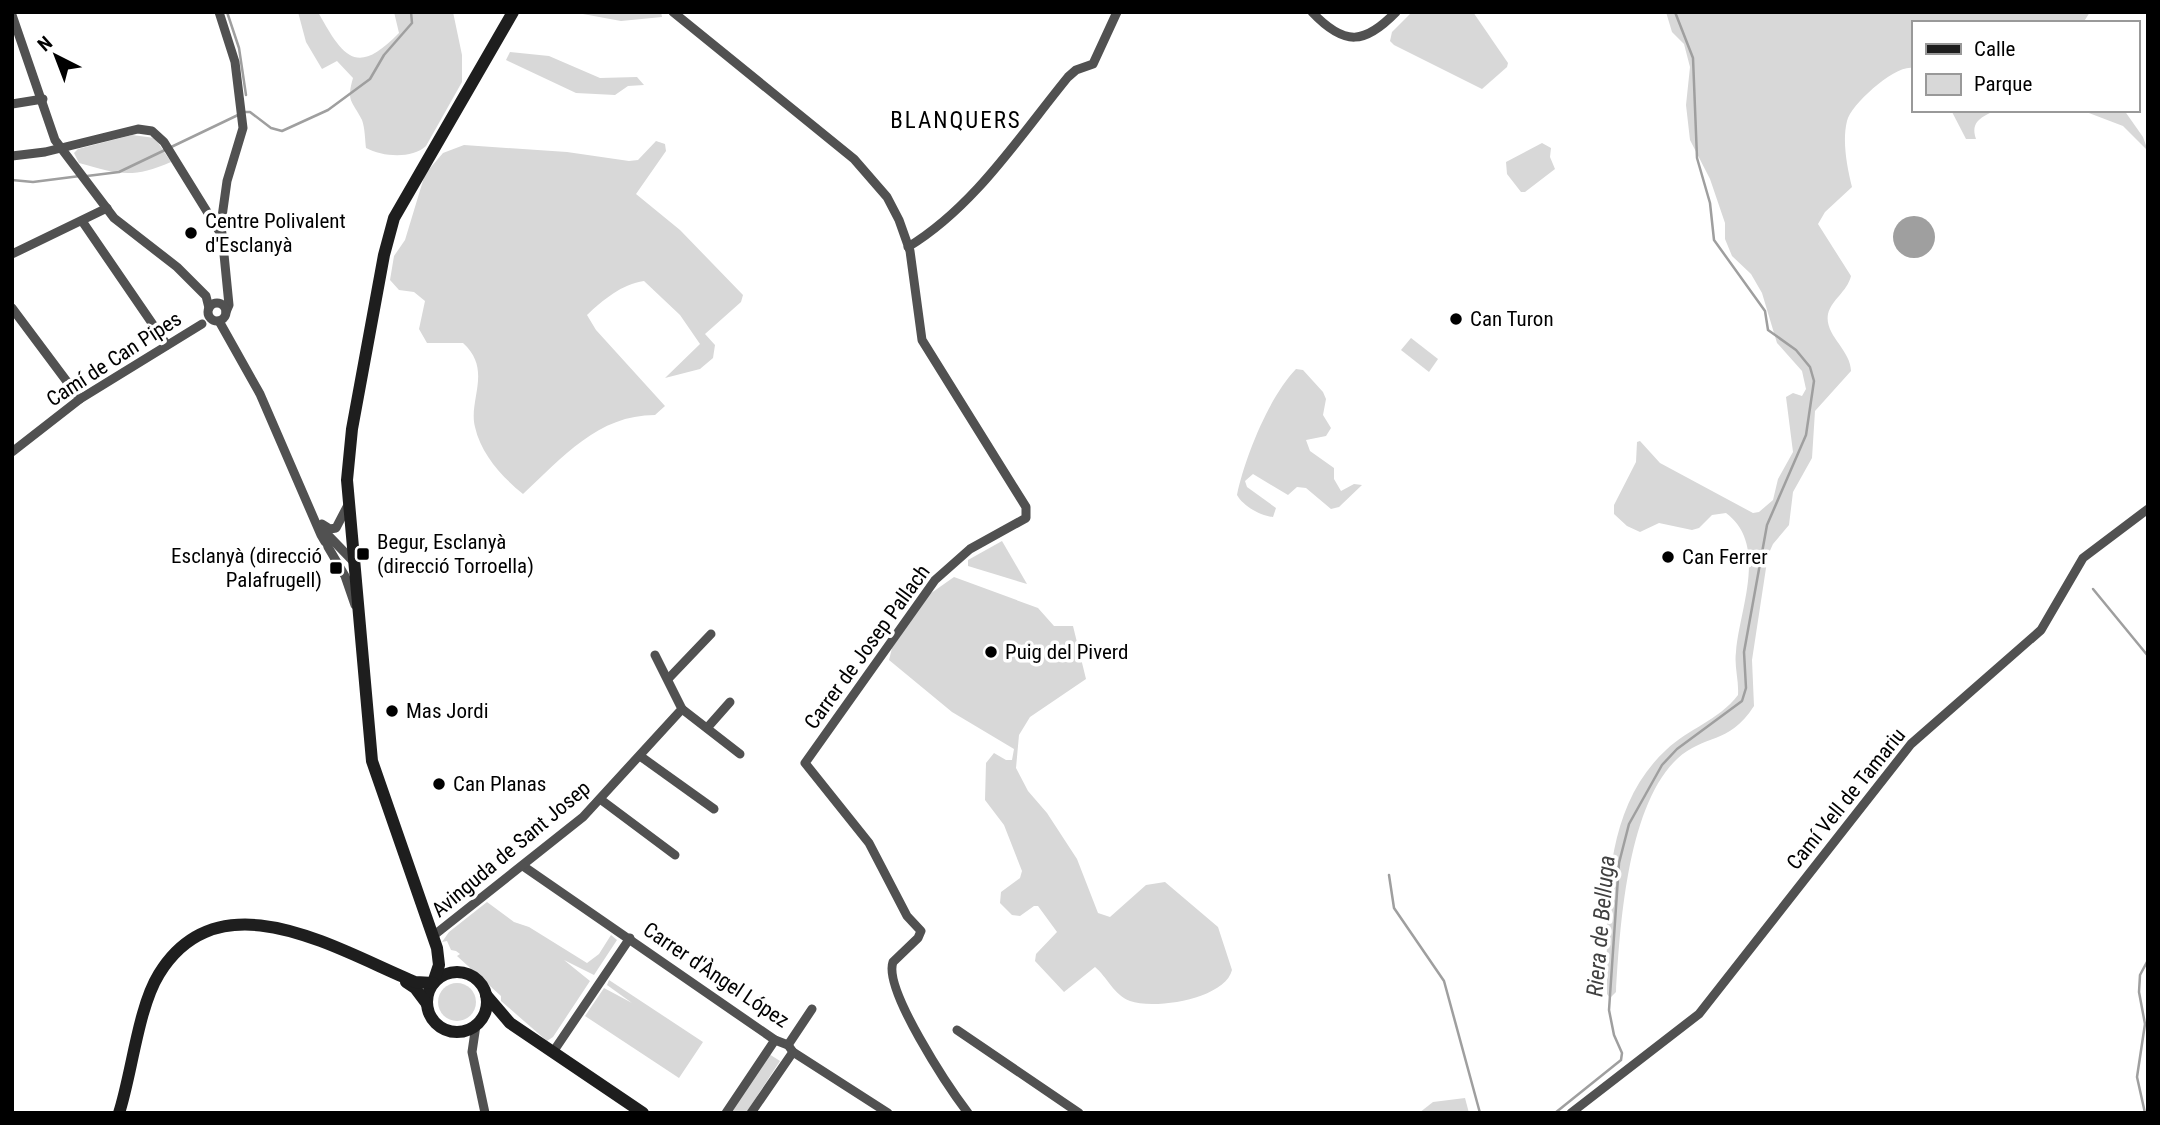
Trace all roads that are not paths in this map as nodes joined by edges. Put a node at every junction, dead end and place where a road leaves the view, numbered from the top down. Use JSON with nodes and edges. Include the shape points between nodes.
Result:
{"nodes":[{"id":1,"x":219,"y":12,"type":"edge"},
{"id":2,"x":513,"y":12,"type":"edge"},
{"id":3,"x":673,"y":12,"type":"edge"},
{"id":4,"x":1117,"y":12,"type":"edge"},
{"id":5,"x":1312,"y":12,"type":"edge"},
{"id":6,"x":1396,"y":12,"type":"edge"},
{"id":7,"x":13,"y":21,"type":"edge"},
{"id":8,"x":43,"y":99,"type":"junction"},
{"id":9,"x":12,"y":104,"type":"edge"},
{"id":10,"x":62,"y":148,"type":"junction"},
{"id":11,"x":12,"y":156,"type":"edge"},
{"id":12,"x":224,"y":204,"type":"junction"},
{"id":13,"x":107,"y":208,"type":"junction"},
{"id":14,"x":209,"y":212,"type":"junction"},
{"id":15,"x":82,"y":221,"type":"junction"},
{"id":16,"x":220,"y":234,"type":"junction"},
{"id":17,"x":908,"y":247,"type":"junction"},
{"id":18,"x":12,"y":254,"type":"edge"},
{"id":19,"x":12,"y":307,"type":"edge"},
{"id":20,"x":209,"y":310,"type":"junction"},
{"id":21,"x":222,"y":318,"type":"junction"},
{"id":22,"x":202,"y":324,"type":"junction"},
{"id":23,"x":167,"y":345,"type":"junction"},
{"id":24,"x":80,"y":399,"type":"junction"},
{"id":25,"x":12,"y":452,"type":"edge"},
{"id":26,"x":349,"y":499,"type":"junction"},
{"id":27,"x":2148,"y":509,"type":"edge"},
{"id":28,"x":316,"y":520,"type":"junction"},
{"id":29,"x":353,"y":537,"type":"junction"},
{"id":30,"x":348,"y":552,"type":"junction"},
{"id":31,"x":334,"y":555,"type":"junction"},
{"id":32,"x":356,"y":571,"type":"junction"},
{"id":33,"x":360,"y":624,"type":"junction"},
{"id":34,"x":711,"y":634,"type":"dead end"},
{"id":35,"x":655,"y":655,"type":"dead end"},
{"id":36,"x":668,"y":679,"type":"junction"},
{"id":37,"x":730,"y":702,"type":"dead end"},
{"id":38,"x":682,"y":709,"type":"junction"},
{"id":39,"x":707,"y":728,"type":"junction"},
{"id":40,"x":740,"y":754,"type":"dead end"},
{"id":41,"x":640,"y":756,"type":"junction"},
{"id":42,"x":600,"y":799,"type":"junction"},
{"id":43,"x":714,"y":809,"type":"dead end"},
{"id":44,"x":676,"y":855,"type":"dead end"},
{"id":45,"x":523,"y":866,"type":"junction"},
{"id":46,"x":630,"y":938,"type":"junction"},
{"id":47,"x":435,"y":942,"type":"junction"},
{"id":48,"x":464,"y":972,"type":"junction"},
{"id":49,"x":433,"y":983,"type":"junction"},
{"id":50,"x":486,"y":995,"type":"junction"},
{"id":51,"x":427,"y":1004,"type":"junction"},
{"id":52,"x":812,"y":1009,"type":"dead end"},
{"id":53,"x":479,"y":1021,"type":"junction"},
{"id":54,"x":510,"y":1023,"type":"junction"},
{"id":55,"x":957,"y":1030,"type":"dead end"},
{"id":56,"x":775,"y":1040,"type":"junction"},
{"id":57,"x":790,"y":1048,"type":"junction"},
{"id":58,"x":553,"y":1052,"type":"junction"},
{"id":59,"x":121,"y":1113,"type":"edge"},
{"id":60,"x":485,"y":1113,"type":"edge"},
{"id":61,"x":643,"y":1113,"type":"edge"},
{"id":62,"x":726,"y":1113,"type":"edge"},
{"id":63,"x":751,"y":1113,"type":"edge"},
{"id":64,"x":888,"y":1113,"type":"edge"},
{"id":65,"x":968,"y":1113,"type":"edge"},
{"id":66,"x":1079,"y":1113,"type":"edge"},
{"id":67,"x":1571,"y":1113,"type":"edge"}],
"edges":[{"from":1,"to":12,"type":"street","via":[[231,44],[243,119]]},
{"from":2,"to":26,"type":"street","via":[[394,218],[352,429]]},
{"from":3,"to":17,"type":"street","name":"Carrer de Josep Pallach","via":[[854,159],[887,197]]},
{"from":4,"to":17,"type":"street","via":[[1093,64],[1068,77],[958,210]]},
{"from":5,"to":6,"type":"street","via":[[1324,24],[1353,38],[1373,35]]},
{"from":7,"to":8,"type":"street"},
{"from":8,"to":9,"type":"street"},
{"from":8,"to":10,"type":"street","via":[[51,131]]},
{"from":10,"to":11,"type":"street"},
{"from":10,"to":13,"type":"street"},
{"from":10,"to":14,"type":"street","via":[[138,129],[152,131]]},
{"from":12,"to":14,"type":"street","via":[[219,215]]},
{"from":12,"to":16,"type":"street"},
{"from":13,"to":15,"type":"street"},
{"from":13,"to":20,"type":"street","via":[[202,291]]},
{"from":14,"to":16,"type":"street"},
{"from":15,"to":18,"type":"street"},
{"from":15,"to":23,"type":"street"},
{"from":16,"to":21,"type":"street","via":[[229,305]]},
{"from":17,"to":65,"type":"street","name":"Carrer de Josep Pallach","via":[[922,340],[1004,470],[1027,516],[970,549],[935,580],[805,766],[869,843],[907,916],[921,931],[893,962],[892,981],[937,1070]]},
{"from":19,"to":24,"type":"street"},
{"from":20,"to":21,"type":"street","via":[[211,319]]},
{"from":20,"to":21,"type":"street","via":[[219,304]]},
{"from":20,"to":22,"type":"street","name":"Camí de Can Pipes"},
{"from":21,"to":22,"type":"street","name":"Camí de Can Pipes"},
{"from":21,"to":28,"type":"street"},
{"from":22,"to":23,"type":"street","name":"Camí de Can Pipes"},
{"from":23,"to":24,"type":"street","name":"Camí de Can Pipes"},
{"from":24,"to":25,"type":"street","name":"Camí de Can Pipes"},
{"from":26,"to":28,"type":"street","via":[[336,528]]},
{"from":26,"to":29,"type":"street"},
{"from":27,"to":67,"type":"street","name":"Camí Vell de Tamariu","via":[[2083,558],[2041,630],[1911,744],[1699,1014]]},
{"from":28,"to":30,"type":"street"},
{"from":28,"to":31,"type":"street"},
{"from":29,"to":30,"type":"street"},
{"from":29,"to":32,"type":"street"},
{"from":30,"to":31,"type":"street"},
{"from":30,"to":32,"type":"street"},
{"from":31,"to":33,"type":"street"},
{"from":32,"to":33,"type":"street"},
{"from":33,"to":47,"type":"street","via":[[372,761]]},
{"from":34,"to":36,"type":"street"},
{"from":35,"to":36,"type":"street"},
{"from":36,"to":38,"type":"street"},
{"from":37,"to":39,"type":"street"},
{"from":38,"to":39,"type":"street"},
{"from":38,"to":41,"type":"street","name":"Avinguda de Sant Josep"},
{"from":39,"to":40,"type":"street"},
{"from":41,"to":42,"type":"street","name":"Avinguda de Sant Josep"},
{"from":41,"to":43,"type":"street"},
{"from":42,"to":44,"type":"street"},
{"from":42,"to":45,"type":"street","name":"Avinguda de Sant Josep"},
{"from":45,"to":46,"type":"street","name":"Carrer d'Àngel López"},
{"from":45,"to":47,"type":"street","name":"Avinguda de Sant Josep"},
{"from":46,"to":56,"type":"street","name":"Carrer d'Àngel López"},
{"from":46,"to":58,"type":"street"},
{"from":47,"to":48,"type":"street"},
{"from":47,"to":49,"type":"street","via":[[439,965]]},
{"from":48,"to":49,"type":"street","via":[[454,971]]},
{"from":48,"to":50,"type":"street","via":[[474,977]]},
{"from":49,"to":51,"type":"street"},
{"from":49,"to":59,"type":"street","via":[[415,982],[268,924],[210,930],[182,947],[159,974]]},
{"from":50,"to":53,"type":"street"},
{"from":50,"to":54,"type":"street"},
{"from":51,"to":53,"type":"street","via":[[432,1020],[446,1030],[467,1030]]},
{"from":51,"to":59,"type":"street","via":[[404,981],[281,932],[247,927],[212,934],[163,976]]},
{"from":52,"to":57,"type":"street"},
{"from":53,"to":54,"type":"street"},
{"from":53,"to":60,"type":"street","via":[[472,1052]]},
{"from":54,"to":58,"type":"street"},
{"from":55,"to":66,"type":"street"},
{"from":56,"to":57,"type":"street","name":"Carrer d'Àngel López"},
{"from":56,"to":62,"type":"street"},
{"from":57,"to":63,"type":"street"},
{"from":57,"to":64,"type":"street","name":"Carrer d'Àngel López"},
{"from":58,"to":61,"type":"street"}]}
